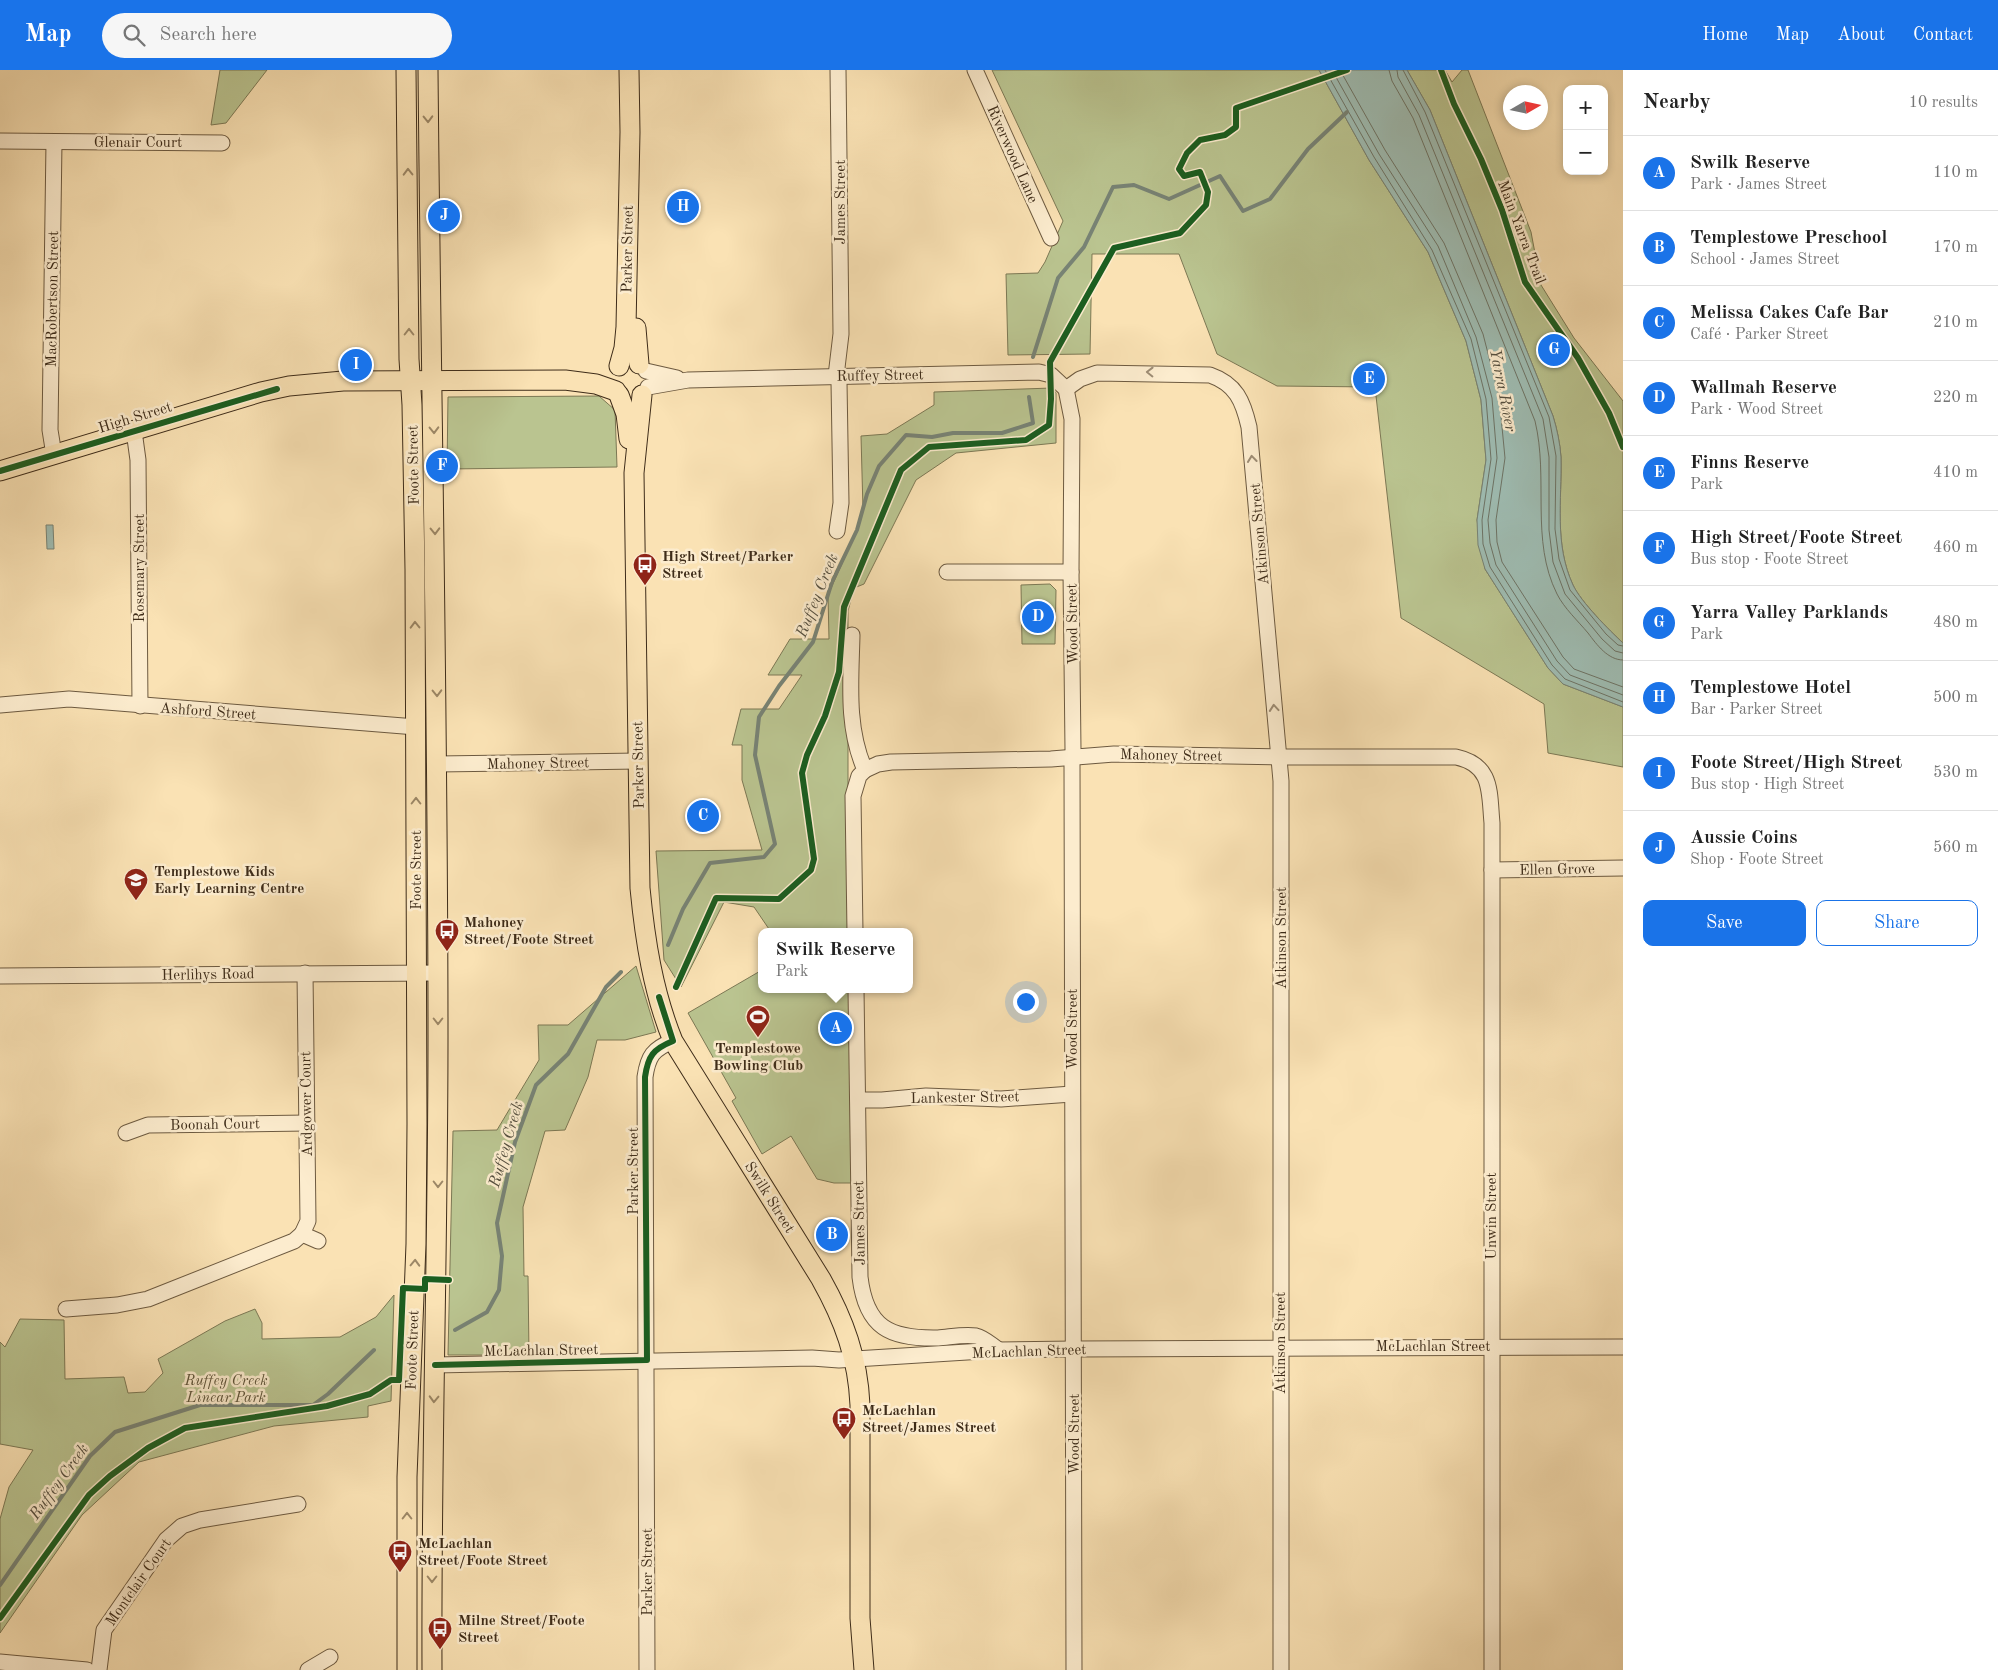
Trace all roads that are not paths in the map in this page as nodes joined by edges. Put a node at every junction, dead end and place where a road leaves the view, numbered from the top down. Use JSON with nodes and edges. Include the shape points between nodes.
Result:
{"nodes":[{"id":1,"x":406,"y":70,"type":"edge"},
{"id":2,"x":428,"y":70,"type":"edge"},
{"id":3,"x":629,"y":70,"type":"edge"},
{"id":4,"x":838,"y":70,"type":"edge"},
{"id":5,"x":975,"y":70,"type":"edge"},
{"id":6,"x":630,"y":132,"type":"junction"},
{"id":7,"x":0,"y":141,"type":"edge"},
{"id":8,"x":54,"y":142,"type":"junction"},
{"id":9,"x":222,"y":143,"type":"dead end"},
{"id":10,"x":1051,"y":238,"type":"dead end"},
{"id":11,"x":618,"y":368,"type":"junction"},
{"id":12,"x":841,"y":376,"type":"junction"},
{"id":13,"x":644,"y":379,"type":"junction"},
{"id":14,"x":565,"y":380,"type":"junction"},
{"id":15,"x":411,"y":381,"type":"junction"},
{"id":16,"x":432,"y":381,"type":"junction"},
{"id":17,"x":1066,"y":389,"type":"junction"},
{"id":18,"x":618,"y":393,"type":"junction"},
{"id":19,"x":134,"y":431,"type":"junction"},
{"id":20,"x":54,"y":455,"type":"junction"},
{"id":21,"x":0,"y":471,"type":"edge"},
{"id":22,"x":634,"y":472,"type":"junction"},
{"id":23,"x":837,"y":531,"type":"dead end"},
{"id":24,"x":947,"y":572,"type":"dead end"},
{"id":25,"x":1071,"y":572,"type":"junction"},
{"id":26,"x":852,"y":635,"type":"dead end"},
{"id":27,"x":0,"y":704,"type":"edge"},
{"id":28,"x":140,"y":706,"type":"junction"},
{"id":29,"x":416,"y":726,"type":"junction"},
{"id":30,"x":1072,"y":756,"type":"junction"},
{"id":31,"x":1278,"y":757,"type":"junction"},
{"id":32,"x":638,"y":762,"type":"junction"},
{"id":33,"x":437,"y":764,"type":"junction"},
{"id":34,"x":1477,"y":765,"type":"joint"},
{"id":35,"x":865,"y":770,"type":"junction"},
{"id":36,"x":1623,"y":868,"type":"edge"},
{"id":37,"x":1492,"y":870,"type":"junction"},
{"id":38,"x":855,"y":928,"type":"edge"},
{"id":39,"x":417,"y":972,"type":"junction"},
{"id":40,"x":305,"y":973,"type":"junction"},
{"id":41,"x":438,"y":973,"type":"junction"},
{"id":42,"x":0,"y":976,"type":"edge"},
{"id":43,"x":856,"y":993,"type":"edge"},
{"id":44,"x":673,"y":1041,"type":"junction"},
{"id":45,"x":1072,"y":1094,"type":"junction"},
{"id":46,"x":858,"y":1100,"type":"junction"},
{"id":47,"x":307,"y":1123,"type":"junction"},
{"id":48,"x":126,"y":1133,"type":"dead end"},
{"id":49,"x":302,"y":1234,"type":"junction"},
{"id":50,"x":318,"y":1241,"type":"dead end"},
{"id":51,"x":66,"y":1309,"type":"dead end"},
{"id":52,"x":1491,"y":1346,"type":"junction"},
{"id":53,"x":1280,"y":1347,"type":"junction"},
{"id":54,"x":1623,"y":1347,"type":"edge"},
{"id":55,"x":1074,"y":1349,"type":"junction"},
{"id":56,"x":999,"y":1350,"type":"junction"},
{"id":57,"x":855,"y":1358,"type":"junction"},
{"id":58,"x":647,"y":1360,"type":"junction"},
{"id":59,"x":411,"y":1364,"type":"junction"},
{"id":60,"x":435,"y":1365,"type":"junction"},
{"id":61,"x":298,"y":1504,"type":"dead end"},
{"id":62,"x":860,"y":1618,"type":"junction"},
{"id":63,"x":330,"y":1657,"type":"dead end"},
{"id":64,"x":0,"y":1662,"type":"edge"},
{"id":65,"x":35,"y":1668,"type":"edge"},
{"id":66,"x":87,"y":1670,"type":"edge"},
{"id":67,"x":99,"y":1670,"type":"edge"},
{"id":68,"x":308,"y":1670,"type":"edge"},
{"id":69,"x":407,"y":1670,"type":"edge"},
{"id":70,"x":432,"y":1670,"type":"edge"},
{"id":71,"x":647,"y":1670,"type":"edge"},
{"id":72,"x":857,"y":1670,"type":"edge"},
{"id":73,"x":864,"y":1670,"type":"edge"},
{"id":74,"x":1074,"y":1670,"type":"edge"},
{"id":75,"x":1281,"y":1670,"type":"edge"},
{"id":76,"x":1492,"y":1670,"type":"edge"}],
"edges":[{"from":15,"to":1,"type":"main road","name":"Foote Street","one_way":true},
{"from":2,"to":16,"type":"main road","name":"Foote Street","one_way":true},
{"from":3,"to":6,"type":"main road","name":"Parker Street"},
{"from":4,"to":12,"type":"street","name":"James Street"},
{"from":5,"to":10,"type":"street","name":"Riverwood Lane"},
{"from":6,"to":11,"type":"main road","name":"Parker Street","via":[[626,327]]},
{"from":6,"to":13,"type":"main road","name":"Parker Street","via":[[638,215],[636,331]]},
{"from":7,"to":8,"type":"street","name":"Glenair Court"},
{"from":8,"to":9,"type":"street","name":"Glenair Court"},
{"from":8,"to":20,"type":"street","name":"MacRobertson Street","via":[[50,430]]},
{"from":11,"to":13,"type":"main road","via":[[628,362]]},
{"from":11,"to":14,"type":"main road","name":"High Street"},
{"from":11,"to":18,"type":"main road","via":[[613,383]]},
{"from":12,"to":13,"type":"street","name":"Ruffey Street"},
{"from":12,"to":17,"type":"street","name":"Ruffey Street","via":[[1039,372],[1051,375]]},
{"from":12,"to":23,"type":"street","name":"James Street","via":[[841,503]]},
{"from":13,"to":18,"type":"main road","via":[[631,399]]},
{"from":13,"to":22,"type":"main road","name":"Parker Street"},
{"from":14,"to":16,"type":"main road","name":"High Street"},
{"from":14,"to":18,"type":"main road","name":"High Street","via":[[596,384]]},
{"from":15,"to":16,"type":"main road","name":"High Street"},
{"from":15,"to":19,"type":"main road","name":"High Street","via":[[343,381],[289,386]]},
{"from":29,"to":15,"type":"main road","name":"Foote Street","one_way":true},
{"from":16,"to":33,"type":"main road","name":"Foote Street","one_way":true},
{"from":17,"to":25,"type":"street","name":"Wood Street","via":[[1071,404],[1073,440]]},
{"from":31,"to":17,"type":"street","name":"Atkinson Street","one_way":true,"via":[[1252,464],[1241,398],[1223,379],[1196,373],[1097,373]]},
{"from":18,"to":22,"type":"main road","name":"Parker Street","via":[[626,414]]},
{"from":19,"to":20,"type":"main road","name":"High Street"},
{"from":19,"to":28,"type":"street","name":"Rosemary Street","via":[[138,460]]},
{"from":20,"to":21,"type":"main road","name":"High Street"},
{"from":22,"to":32,"type":"main road","name":"Parker Street"},
{"from":24,"to":25,"type":"street"},
{"from":25,"to":30,"type":"street","name":"Wood Street"},
{"from":26,"to":35,"type":"street","via":[[851,720],[856,751]]},
{"from":27,"to":28,"type":"street","name":"Ashford Street","via":[[69,699]]},
{"from":28,"to":29,"type":"street","name":"Ashford Street"},
{"from":39,"to":29,"type":"main road","name":"Foote Street","one_way":true},
{"from":30,"to":31,"type":"street","name":"Mahoney Street"},
{"from":30,"to":35,"type":"street","name":"Mahoney Street","via":[[891,762]]},
{"from":30,"to":45,"type":"street","name":"Wood Street"},
{"from":31,"to":34,"type":"street","name":"Mahoney Street","via":[[1456,757]]},
{"from":31,"to":53,"type":"street","name":"Atkinson Street","via":[[1281,781]]},
{"from":32,"to":33,"type":"street","name":"Mahoney Street"},
{"from":32,"to":44,"type":"main road","name":"Parker Street","via":[[640,888],[645,937]]},
{"from":33,"to":41,"type":"main road","name":"Foote Street"},
{"from":34,"to":37,"type":"street","name":"Unwin Street","via":[[1484,773],[1489,793]]},
{"from":35,"to":38,"type":"street","via":[[859,776],[854,796]]},
{"from":36,"to":37,"type":"street","name":"Ellen Grove"},
{"from":37,"to":52,"type":"street","name":"Unwin Street"},
{"from":39,"to":40,"type":"street","name":"Herlihys Road"},
{"from":39,"to":41,"type":"street","name":"Herlihys Road"},
{"from":59,"to":39,"type":"main road","name":"Foote Street","one_way":true,"via":[[416,1244]]},
{"from":40,"to":42,"type":"street","name":"Herlihys Road"},
{"from":40,"to":47,"type":"street","name":"Ardgower Court"},
{"from":41,"to":60,"type":"main road","name":"Foote Street","one_way":true},
{"from":43,"to":46,"type":"street","name":"James Street"},
{"from":44,"to":57,"type":"main road","name":"Swilk Street","via":[[821,1279],[842,1319]]},
{"from":44,"to":58,"type":"street","name":"Parker Street","via":[[658,1048],[648,1062],[645,1077]]},
{"from":45,"to":46,"type":"street","name":"Lankester Street","via":[[1000,1099],[926,1096]]},
{"from":45,"to":55,"type":"street","name":"Wood Street"},
{"from":46,"to":56,"type":"street","name":"James Street","via":[[860,1277],[869,1312],[891,1333],[932,1338],[976,1336]]},
{"from":47,"to":48,"type":"street","name":"Boonah Court","via":[[148,1125]]},
{"from":47,"to":49,"type":"street","name":"Ardgower Court","via":[[308,1221]]},
{"from":49,"to":50,"type":"street"},
{"from":49,"to":51,"type":"street","via":[[294,1241],[162,1295],[133,1303]]},
{"from":52,"to":53,"type":"street","name":"McLachlan Street"},
{"from":52,"to":54,"type":"street","name":"McLachlan Street"},
{"from":52,"to":76,"type":"street","name":"Unwin Street"},
{"from":53,"to":55,"type":"street","name":"McLachlan Street"},
{"from":53,"to":75,"type":"street","name":"Atkinson Street"},
{"from":55,"to":56,"type":"street","name":"McLachlan Street"},
{"from":55,"to":74,"type":"street","name":"Wood Street"},
{"from":56,"to":57,"type":"street","name":"McLachlan Street"},
{"from":57,"to":58,"type":"street","name":"McLachlan Street"},
{"from":57,"to":62,"type":"main road","via":[[860,1405]]},
{"from":58,"to":60,"type":"street","name":"McLachlan Street"},
{"from":58,"to":71,"type":"street","name":"Parker Street"},
{"from":59,"to":60,"type":"main road"},
{"from":69,"to":59,"type":"main road","name":"Foote Street","one_way":true,"via":[[407,1476]]},
{"from":60,"to":70,"type":"main road","name":"Foote Street","one_way":true},
{"from":61,"to":67,"type":"street","name":"Montclair Court","via":[[200,1520],[176,1531],[166,1540],[104,1630]]},
{"from":62,"to":72,"type":"main road"},
{"from":62,"to":73,"type":"main road"},
{"from":63,"to":68,"type":"street"},
{"from":64,"to":65,"type":"street"},
{"from":65,"to":66,"type":"street"}]}
